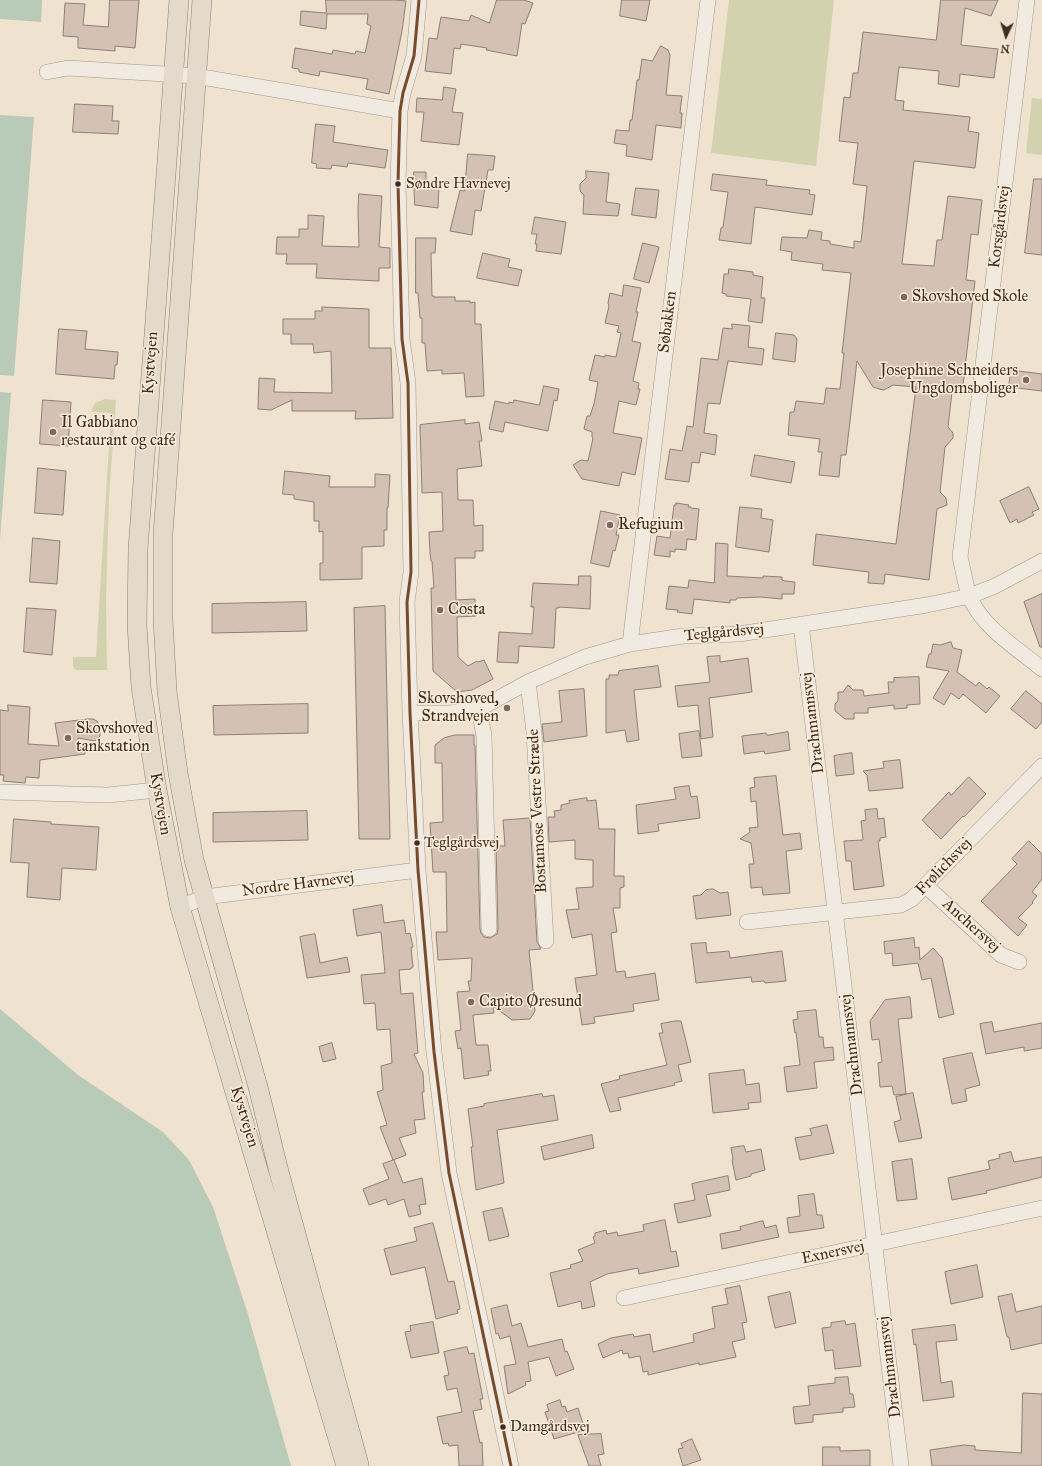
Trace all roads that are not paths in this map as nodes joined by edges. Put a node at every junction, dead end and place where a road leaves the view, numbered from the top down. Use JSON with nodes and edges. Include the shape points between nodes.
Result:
{"nodes":[{"id":1,"x":179,"y":0,"type":"edge"},
{"id":2,"x":202,"y":0,"type":"edge"},
{"id":3,"x":419,"y":0,"type":"edge"},
{"id":4,"x":708,"y":0,"type":"edge"},
{"id":5,"x":1028,"y":0,"type":"edge"},
{"id":6,"x":46,"y":72,"type":"dead end"},
{"id":7,"x":173,"y":75,"type":"junction"},
{"id":8,"x":196,"y":76,"type":"junction"},
{"id":9,"x":400,"y":111,"type":"junction"},
{"id":10,"x":1042,"y":561,"type":"edge"},
{"id":11,"x":970,"y":596,"type":"junction"},
{"id":12,"x":801,"y":624,"type":"junction"},
{"id":13,"x":630,"y":644,"type":"junction"},
{"id":14,"x":1042,"y":669,"type":"edge"},
{"id":15,"x":528,"y":682,"type":"junction"},
{"id":16,"x":479,"y":709,"type":"junction"},
{"id":17,"x":410,"y":713,"type":"junction"},
{"id":18,"x":1042,"y":766,"type":"edge"},
{"id":19,"x":157,"y":790,"type":"junction"},
{"id":20,"x":0,"y":792,"type":"edge"},
{"id":21,"x":418,"y":870,"type":"junction"},
{"id":22,"x":926,"y":886,"type":"junction"},
{"id":23,"x":205,"y":897,"type":"junction"},
{"id":24,"x":180,"y":907,"type":"junction"},
{"id":25,"x":836,"y":912,"type":"junction"},
{"id":26,"x":747,"y":922,"type":"dead end"},
{"id":27,"x":489,"y":929,"type":"dead end"},
{"id":28,"x":546,"y":941,"type":"dead end"},
{"id":29,"x":1019,"y":962,"type":"dead end"},
{"id":30,"x":1042,"y":1208,"type":"edge"},
{"id":31,"x":875,"y":1243,"type":"junction"},
{"id":32,"x":624,"y":1298,"type":"dead end"},
{"id":33,"x":346,"y":1466,"type":"edge"},
{"id":34,"x":359,"y":1466,"type":"edge"},
{"id":35,"x":511,"y":1466,"type":"edge"},
{"id":36,"x":902,"y":1466,"type":"edge"}],
"edges":[{"from":1,"to":7,"type":"main road","name":"Kystvejen"},
{"from":2,"to":8,"type":"main road","name":"Kystvejen"},
{"from":3,"to":9,"type":"street","via":[[414,56]]},
{"from":4,"to":13,"type":"street","name":"Søbakken"},
{"from":5,"to":11,"type":"street","name":"Korsgårdsvej","via":[[960,557]]},
{"from":6,"to":7,"type":"street","via":[[68,68]]},
{"from":7,"to":8,"type":"street"},
{"from":7,"to":19,"type":"main road","name":"Kystvejen","via":[[138,549],[137,625],[141,687]]},
{"from":8,"to":9,"type":"street"},
{"from":8,"to":23,"type":"main road","name":"Kystvejen","via":[[164,534],[163,620],[167,691],[178,773],[194,860]]},
{"from":9,"to":17,"type":"street","via":[[398,183],[402,339],[408,383],[411,565],[407,602]]},
{"from":10,"to":11,"type":"street","name":"Teglgårdsvej"},
{"from":11,"to":12,"type":"street","name":"Teglgårdsvej"},
{"from":11,"to":14,"type":"street","name":"Korsgårdsvej","via":[[993,629]]},
{"from":12,"to":13,"type":"street","name":"Teglgårdsvej","via":[[739,634],[683,636]]},
{"from":12,"to":25,"type":"street","name":"Drachmannsvej"},
{"from":13,"to":15,"type":"street","name":"Teglgårdsvej","via":[[585,657]]},
{"from":15,"to":16,"type":"street","name":"Teglgårdsvej"},
{"from":15,"to":28,"type":"street","name":"Bostamose Vestre Stræde","via":[[534,732]]},
{"from":16,"to":17,"type":"street","name":"Teglgårdsvej","via":[[450,713]]},
{"from":16,"to":27,"type":"street","via":[[484,736]]},
{"from":17,"to":21,"type":"street"},
{"from":18,"to":22,"type":"street","name":"Frølichsvej"},
{"from":19,"to":20,"type":"street","via":[[108,795]]},
{"from":19,"to":24,"type":"main road","name":"Kystvejen"},
{"from":21,"to":23,"type":"street","name":"Nordre Havnevej"},
{"from":21,"to":35,"type":"street","via":[[434,1052],[448,1173]]},
{"from":22,"to":25,"type":"street","name":"Frølichsvej","via":[[901,905]]},
{"from":22,"to":29,"type":"street","name":"Anchersvej","via":[[1001,955]]},
{"from":23,"to":24,"type":"street","name":"Nordre Havnevej"},
{"from":23,"to":34,"type":"main road","name":"Kystvejen"},
{"from":24,"to":33,"type":"main road","name":"Kystvejen"},
{"from":25,"to":26,"type":"street","name":"Frølichsvej"},
{"from":25,"to":31,"type":"street","name":"Drachmannsvej"},
{"from":30,"to":31,"type":"street","name":"Exnersvej"},
{"from":31,"to":32,"type":"street","name":"Exnersvej"},
{"from":31,"to":36,"type":"street","name":"Drachmannsvej"}]}
